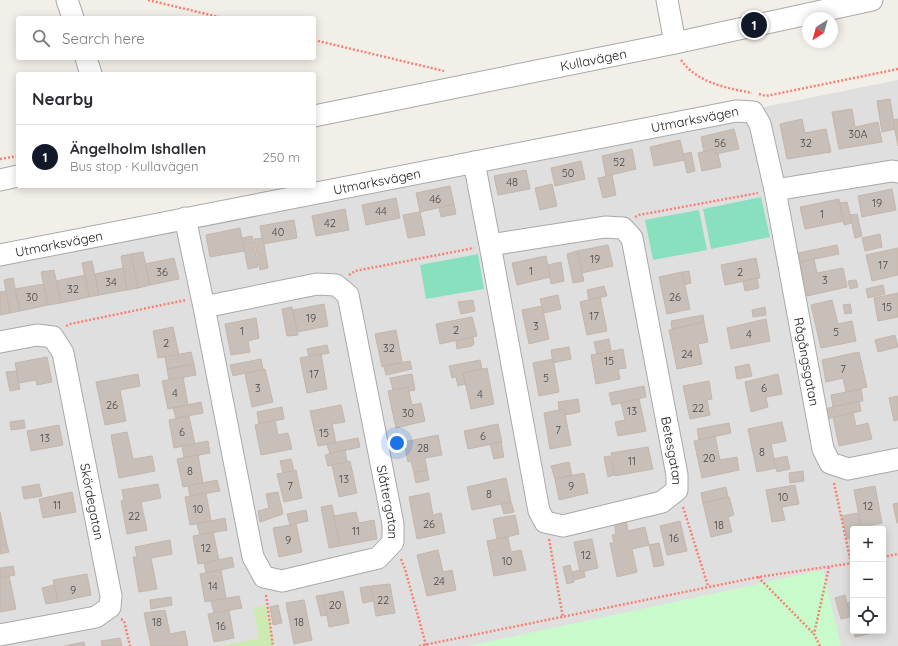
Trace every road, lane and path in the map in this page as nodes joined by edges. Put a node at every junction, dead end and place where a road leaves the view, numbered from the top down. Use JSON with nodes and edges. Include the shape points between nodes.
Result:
{"nodes":[{"id":1,"x":67,"y":0,"type":"edge"},
{"id":2,"x":148,"y":0,"type":"edge"},
{"id":3,"x":667,"y":0,"type":"edge"},
{"id":4,"x":872,"y":0,"type":"edge"},
{"id":5,"x":72,"y":16,"type":"edge"},
{"id":6,"x":215,"y":16,"type":"edge"},
{"id":7,"x":674,"y":34,"type":"junction"},
{"id":8,"x":316,"y":40,"type":"edge"},
{"id":9,"x":87,"y":60,"type":"edge"},
{"id":10,"x":898,"y":69,"type":"edge"},
{"id":11,"x":444,"y":71,"type":"dead end"},
{"id":12,"x":90,"y":72,"type":"edge"},
{"id":13,"x":753,"y":112,"type":"joint"},
{"id":14,"x":316,"y":116,"type":"edge"},
{"id":15,"x":16,"y":156,"type":"edge"},
{"id":16,"x":0,"y":159,"type":"edge"},
{"id":17,"x":474,"y":162,"type":"junction"},
{"id":18,"x":898,"y":172,"type":"edge"},
{"id":19,"x":16,"y":176,"type":"edge"},
{"id":20,"x":0,"y":180,"type":"edge"},
{"id":21,"x":775,"y":190,"type":"junction"},
{"id":22,"x":185,"y":218,"type":"junction"},
{"id":23,"x":623,"y":228,"type":"junction"},
{"id":24,"x":490,"y":245,"type":"junction"},
{"id":25,"x":0,"y":255,"type":"edge"},
{"id":26,"x":336,"y":285,"type":"junction"},
{"id":27,"x":203,"y":302,"type":"junction"},
{"id":28,"x":53,"y":337,"type":"junction"},
{"id":29,"x":0,"y":342,"type":"edge"},
{"id":30,"x":898,"y":459,"type":"edge"},
{"id":31,"x":830,"y":463,"type":"junction"},
{"id":32,"x":677,"y":490,"type":"junction"},
{"id":33,"x":545,"y":522,"type":"junction"},
{"id":34,"x":393,"y":542,"type":"junction"},
{"id":35,"x":898,"y":554,"type":"edge"},
{"id":36,"x":886,"y":556,"type":"edge"},
{"id":37,"x":852,"y":562,"type":"edge"},
{"id":38,"x":850,"y":563,"type":"edge"},
{"id":39,"x":829,"y":567,"type":"junction"},
{"id":40,"x":264,"y":577,"type":"junction"},
{"id":41,"x":758,"y":577,"type":"junction"},
{"id":42,"x":708,"y":586,"type":"junction"},
{"id":43,"x":110,"y":607,"type":"junction"},
{"id":44,"x":563,"y":618,"type":"junction"},
{"id":45,"x":814,"y":634,"type":"junction"},
{"id":46,"x":0,"y":636,"type":"edge"},
{"id":47,"x":446,"y":641,"type":"junction"},
{"id":48,"x":426,"y":645,"type":"junction"},
{"id":49,"x":130,"y":646,"type":"edge"},
{"id":50,"x":273,"y":646,"type":"edge"},
{"id":51,"x":419,"y":646,"type":"edge"},
{"id":52,"x":447,"y":646,"type":"edge"},
{"id":53,"x":820,"y":646,"type":"edge"}],
"edges":[{"from":1,"to":5,"type":"street"},
{"from":2,"to":6,"type":"path"},
{"from":3,"to":7,"type":"street"},
{"from":4,"to":7,"type":"street","name":"Kullavägen"},
{"from":7,"to":10,"type":"path","via":[[677,53],[685,66],[702,78],[723,87],[766,96]]},
{"from":7,"to":14,"type":"street","name":"Kullavägen"},
{"from":8,"to":11,"type":"path"},
{"from":9,"to":12,"type":"street"},
{"from":13,"to":17,"type":"street","name":"Utmarksvägen","via":[[736,111]]},
{"from":13,"to":21,"type":"street","name":"Rågångsgatan","via":[[760,124]]},
{"from":15,"to":16,"type":"path"},
{"from":17,"to":22,"type":"street","name":"Utmarksvägen"},
{"from":17,"to":24,"type":"street"},
{"from":18,"to":21,"type":"street"},
{"from":19,"to":20,"type":"street"},
{"from":21,"to":23,"type":"path","via":[[638,215]]},
{"from":21,"to":31,"type":"street","name":"Rågångsgatan","via":[[823,449]]},
{"from":22,"to":25,"type":"street","name":"Utmarksvägen"},
{"from":22,"to":27,"type":"street"},
{"from":23,"to":24,"type":"street","via":[[605,227]]},
{"from":23,"to":32,"type":"street","name":"Betesgatan","via":[[632,238],[677,475]]},
{"from":24,"to":26,"type":"path","via":[[355,270]]},
{"from":24,"to":33,"type":"street","via":[[539,510]]},
{"from":26,"to":27,"type":"street","via":[[317,284]]},
{"from":26,"to":34,"type":"street","name":"Slåttergatan","via":[[348,295],[393,524]]},
{"from":27,"to":28,"type":"path","via":[[70,324]]},
{"from":27,"to":40,"type":"street","via":[[253,557]]},
{"from":28,"to":29,"type":"street","via":[[37,335]]},
{"from":28,"to":43,"type":"street","name":"Skördegatan","via":[[63,353],[111,596]]},
{"from":30,"to":31,"type":"street","via":[[848,469]]},
{"from":31,"to":37,"type":"path"},
{"from":32,"to":33,"type":"street","name":"Betesgatan","via":[[662,502],[563,526]]},
{"from":32,"to":42,"type":"path"},
{"from":33,"to":44,"type":"path"},
{"from":34,"to":40,"type":"street","name":"Slåttergatan","via":[[378,558],[282,581]]},
{"from":34,"to":48,"type":"path","via":[[405,569]]},
{"from":35,"to":36,"type":"path"},
{"from":38,"to":39,"type":"path"},
{"from":39,"to":41,"type":"path"},
{"from":39,"to":45,"type":"path"},
{"from":40,"to":50,"type":"path"},
{"from":41,"to":42,"type":"path"},
{"from":41,"to":45,"type":"path"},
{"from":42,"to":44,"type":"path"},
{"from":43,"to":46,"type":"street","via":[[96,617]]},
{"from":43,"to":49,"type":"path","via":[[124,621]]},
{"from":44,"to":47,"type":"path"},
{"from":45,"to":53,"type":"path"},
{"from":47,"to":48,"type":"path"},
{"from":47,"to":52,"type":"path"},
{"from":48,"to":51,"type":"path"}]}
